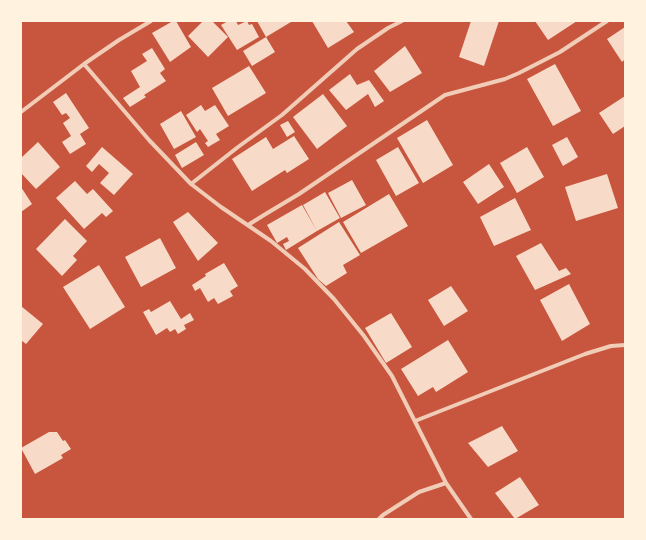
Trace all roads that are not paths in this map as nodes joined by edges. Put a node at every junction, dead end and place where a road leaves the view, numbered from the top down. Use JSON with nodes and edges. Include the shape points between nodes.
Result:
{"nodes":[{"id":1,"x":151,"y":21,"type":"edge"},
{"id":2,"x":402,"y":21,"type":"edge"},
{"id":3,"x":607,"y":21,"type":"edge"},
{"id":4,"x":84,"y":64,"type":"junction"},
{"id":5,"x":21,"y":112,"type":"edge"},
{"id":6,"x":191,"y":184,"type":"junction"},
{"id":7,"x":248,"y":226,"type":"junction"},
{"id":8,"x":625,"y":345,"type":"edge"},
{"id":9,"x":415,"y":421,"type":"junction"},
{"id":10,"x":446,"y":482,"type":"junction"},
{"id":11,"x":379,"y":519,"type":"edge"},
{"id":12,"x":471,"y":519,"type":"edge"}],
"edges":[{"from":1,"to":4,"type":"street"},
{"from":2,"to":6,"type":"street","via":[[357,49],[282,115]]},
{"from":3,"to":7,"type":"street","via":[[560,52],[512,76],[445,95]]},
{"from":4,"to":5,"type":"street"},
{"from":4,"to":6,"type":"street","via":[[149,140]]},
{"from":6,"to":7,"type":"street"},
{"from":7,"to":9,"type":"street","via":[[305,269],[334,299],[392,376]]},
{"from":8,"to":9,"type":"street","via":[[611,346],[585,354]]},
{"from":9,"to":10,"type":"street"},
{"from":10,"to":11,"type":"street","via":[[419,492]]},
{"from":10,"to":12,"type":"street"}]}
